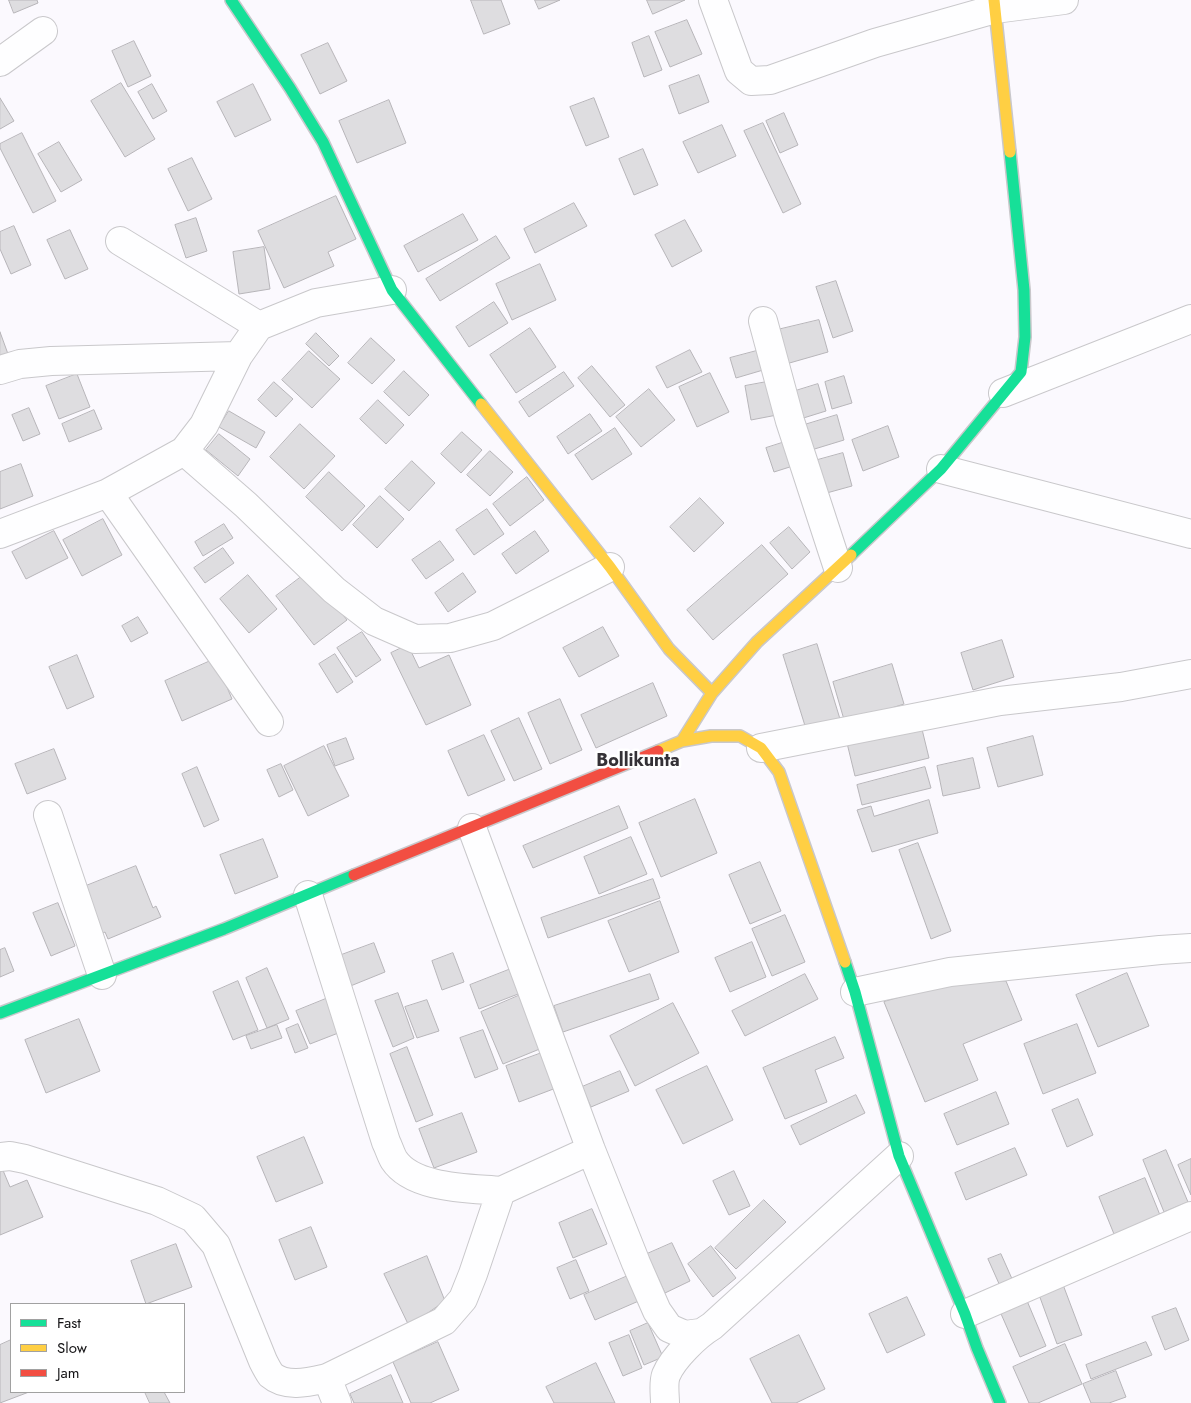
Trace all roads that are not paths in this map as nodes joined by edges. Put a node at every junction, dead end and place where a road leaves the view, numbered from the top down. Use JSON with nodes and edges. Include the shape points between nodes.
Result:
{"nodes":[{"id":1,"x":231,"y":0,"type":"edge"},
{"id":2,"x":713,"y":0,"type":"edge"},
{"id":3,"x":1064,"y":0,"type":"edge"},
{"id":4,"x":994,"y":4,"type":"edge"},
{"id":5,"x":43,"y":31,"type":"dead end"},
{"id":6,"x":0,"y":62,"type":"edge"},
{"id":7,"x":120,"y":241,"type":"dead end"},
{"id":8,"x":392,"y":290,"type":"junction"},
{"id":9,"x":1191,"y":319,"type":"edge"},
{"id":10,"x":763,"y":321,"type":"dead end"},
{"id":11,"x":259,"y":326,"type":"junction"},
{"id":12,"x":238,"y":356,"type":"junction"},
{"id":13,"x":0,"y":370,"type":"edge"},
{"id":14,"x":1003,"y":393,"type":"junction"},
{"id":15,"x":184,"y":452,"type":"junction"},
{"id":16,"x":941,"y":469,"type":"junction"},
{"id":17,"x":108,"y":493,"type":"junction"},
{"id":18,"x":0,"y":534,"type":"edge"},
{"id":19,"x":1191,"y":534,"type":"edge"},
{"id":20,"x":610,"y":567,"type":"junction"},
{"id":21,"x":838,"y":568,"type":"junction"},
{"id":22,"x":1191,"y":674,"type":"edge"},
{"id":23,"x":712,"y":693,"type":"junction"},
{"id":24,"x":268,"y":722,"type":"dead end"},
{"id":25,"x":682,"y":742,"type":"junction"},
{"id":26,"x":761,"y":748,"type":"junction"},
{"id":27,"x":48,"y":815,"type":"dead end"},
{"id":28,"x":472,"y":828,"type":"junction"},
{"id":29,"x":308,"y":895,"type":"junction"},
{"id":30,"x":1191,"y":948,"type":"edge"},
{"id":31,"x":102,"y":975,"type":"junction"},
{"id":32,"x":855,"y":992,"type":"junction"},
{"id":33,"x":0,"y":1013,"type":"edge"},
{"id":34,"x":591,"y":1150,"type":"junction"},
{"id":35,"x":899,"y":1156,"type":"junction"},
{"id":36,"x":0,"y":1157,"type":"edge"},
{"id":37,"x":501,"y":1192,"type":"junction"},
{"id":38,"x":1191,"y":1216,"type":"edge"},
{"id":39,"x":965,"y":1314,"type":"junction"},
{"id":40,"x":700,"y":1333,"type":"junction"},
{"id":41,"x":327,"y":1378,"type":"junction"},
{"id":42,"x":337,"y":1403,"type":"edge"},
{"id":43,"x":665,"y":1403,"type":"edge"},
{"id":44,"x":1000,"y":1403,"type":"edge"}],
"edges":[{"from":1,"to":8,"type":"street","via":[[322,142]]},
{"from":2,"to":4,"type":"street","via":[[739,71],[751,81],[770,80]]},
{"from":3,"to":4,"type":"street"},
{"from":4,"to":14,"type":"street","via":[[1024,290],[1025,336],[1020,372]]},
{"from":5,"to":6,"type":"street"},
{"from":7,"to":11,"type":"street"},
{"from":8,"to":11,"type":"street","via":[[316,303]]},
{"from":8,"to":20,"type":"street"},
{"from":9,"to":14,"type":"street"},
{"from":10,"to":21,"type":"street","via":[[790,421]]},
{"from":11,"to":12,"type":"street"},
{"from":12,"to":13,"type":"street","via":[[51,361]]},
{"from":12,"to":15,"type":"street","via":[[204,426]]},
{"from":14,"to":16,"type":"street"},
{"from":15,"to":17,"type":"street"},
{"from":15,"to":20,"type":"street","via":[[246,505],[334,590],[374,621],[415,639],[450,638],[493,626]]},
{"from":16,"to":19,"type":"street"},
{"from":16,"to":21,"type":"street"},
{"from":17,"to":18,"type":"street"},
{"from":17,"to":24,"type":"street"},
{"from":20,"to":23,"type":"street","via":[[669,649]]},
{"from":21,"to":23,"type":"street","via":[[757,642]]},
{"from":22,"to":26,"type":"street","via":[[1121,687],[1000,701]]},
{"from":23,"to":25,"type":"street"},
{"from":25,"to":26,"type":"street","via":[[711,736],[740,736]]},
{"from":25,"to":28,"type":"street"},
{"from":26,"to":32,"type":"street","via":[[779,772]]},
{"from":27,"to":31,"type":"street"},
{"from":28,"to":29,"type":"street"},
{"from":28,"to":34,"type":"street"},
{"from":29,"to":31,"type":"street"},
{"from":29,"to":37,"type":"street","via":[[394,1161],[426,1182]]},
{"from":30,"to":32,"type":"street","via":[[950,972]]},
{"from":31,"to":33,"type":"street"},
{"from":32,"to":35,"type":"street"},
{"from":34,"to":37,"type":"street"},
{"from":34,"to":40,"type":"street","via":[[657,1311],[669,1328],[685,1335]]},
{"from":35,"to":39,"type":"street"},
{"from":35,"to":40,"type":"street","via":[[712,1326]]},
{"from":36,"to":41,"type":"street","via":[[25,1159],[157,1200],[193,1218],[216,1245],[271,1374],[285,1382]]},
{"from":37,"to":41,"type":"street","via":[[463,1299],[444,1321]]},
{"from":38,"to":39,"type":"street"},
{"from":39,"to":44,"type":"street"},
{"from":40,"to":43,"type":"street","via":[[666,1376]]},
{"from":41,"to":42,"type":"street"}]}
